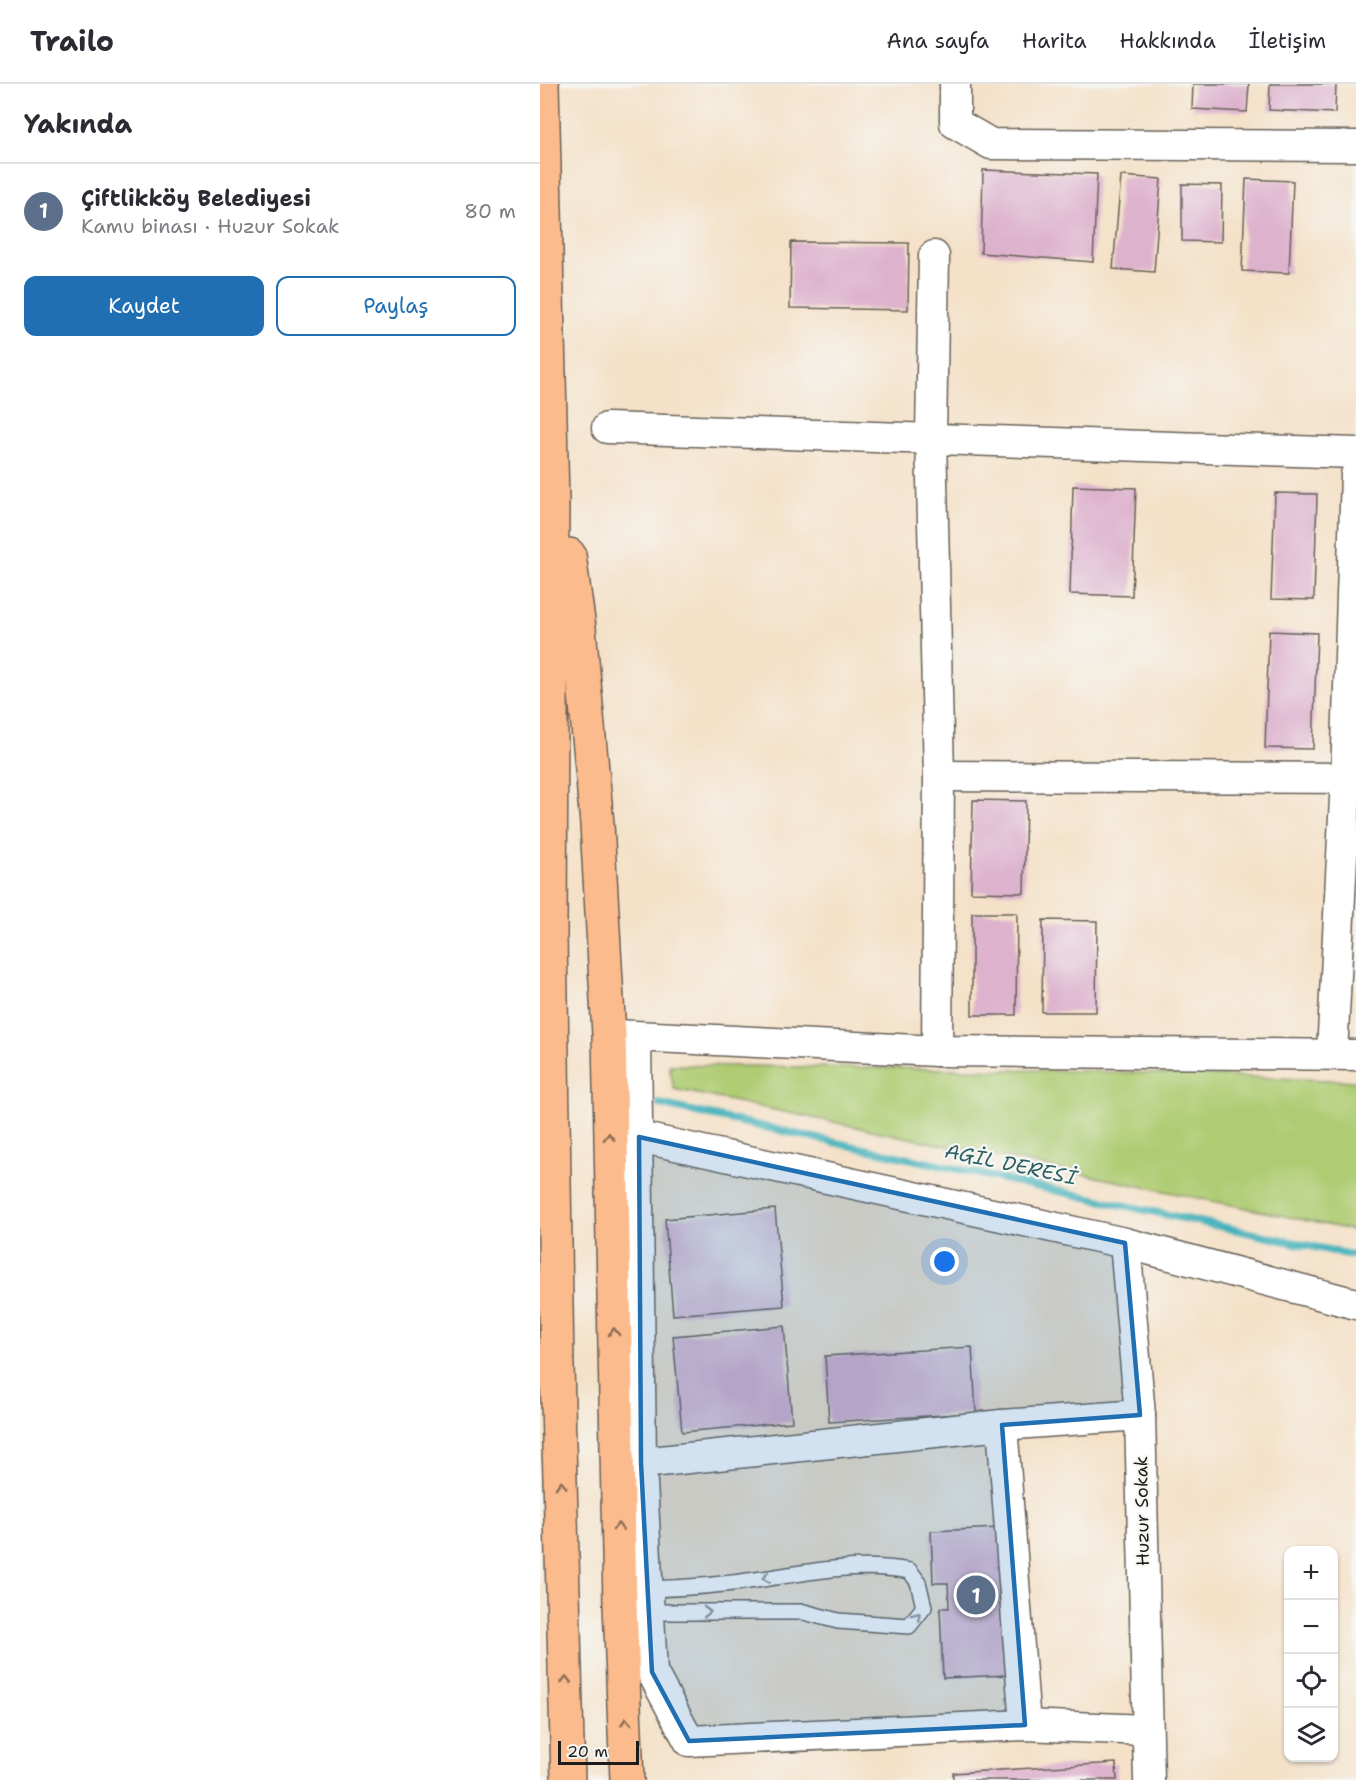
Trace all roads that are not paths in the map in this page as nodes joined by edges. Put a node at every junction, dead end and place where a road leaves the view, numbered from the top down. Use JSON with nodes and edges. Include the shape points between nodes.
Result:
{"nodes":[{"id":1,"x":542,"y":84,"type":"edge"},
{"id":2,"x":955,"y":84,"type":"edge"},
{"id":3,"x":1356,"y":146,"type":"edge"},
{"id":4,"x":934,"y":256,"type":"dead end"},
{"id":5,"x":551,"y":425,"type":"junction"},
{"id":6,"x":607,"y":428,"type":"dead end"},
{"id":7,"x":931,"y":437,"type":"junction"},
{"id":8,"x":1356,"y":453,"type":"edge"},
{"id":9,"x":1356,"y":475,"type":"edge"},
{"id":10,"x":939,"y":776,"type":"junction"},
{"id":11,"x":1351,"y":778,"type":"edge"},
{"id":12,"x":622,"y":1036,"type":"junction"},
{"id":13,"x":937,"y":1051,"type":"junction"},
{"id":14,"x":1344,"y":1055,"type":"edge"},
{"id":15,"x":639,"y":1137,"type":"junction"},
{"id":16,"x":1125,"y":1243,"type":"junction"},
{"id":17,"x":1356,"y":1304,"type":"edge"},
{"id":18,"x":1140,"y":1415,"type":"junction"},
{"id":19,"x":1002,"y":1425,"type":"junction"},
{"id":20,"x":641,"y":1463,"type":"junction"},
{"id":21,"x":648,"y":1601,"type":"junction"},
{"id":22,"x":1025,"y":1725,"type":"junction"},
{"id":23,"x":1146,"y":1730,"type":"junction"},
{"id":24,"x":568,"y":1780,"type":"edge"},
{"id":25,"x":627,"y":1780,"type":"edge"},
{"id":26,"x":1149,"y":1780,"type":"edge"}],
"edges":[{"from":1,"to":5,"type":"highway"},
{"from":2,"to":3,"type":"street","via":[[955,123],[991,144]]},
{"from":4,"to":7,"type":"street"},
{"from":5,"to":12,"type":"highway","via":[[579,628]]},
{"from":24,"to":5,"type":"highway","one_way":true,"via":[[550,934]]},
{"from":6,"to":7,"type":"street"},
{"from":7,"to":8,"type":"street"},
{"from":7,"to":10,"type":"street"},
{"from":9,"to":11,"type":"street"},
{"from":10,"to":11,"type":"street"},
{"from":10,"to":13,"type":"street"},
{"from":11,"to":14,"type":"street"},
{"from":12,"to":13,"type":"street"},
{"from":12,"to":15,"type":"street"},
{"from":25,"to":12,"type":"highway","one_way":true,"via":[[608,1087]]},
{"from":13,"to":14,"type":"street"},
{"from":15,"to":16,"type":"street"},
{"from":15,"to":20,"type":"street"},
{"from":16,"to":17,"type":"street"},
{"from":16,"to":18,"type":"street","name":"Huzur Sokak"},
{"from":18,"to":19,"type":"street"},
{"from":18,"to":23,"type":"street","name":"Huzur Sokak"},
{"from":19,"to":20,"type":"street"},
{"from":19,"to":22,"type":"street"},
{"from":20,"to":21,"type":"street"},
{"from":21,"to":21,"type":"lane","one_way":true,"via":[[804,1612],[838,1621],[909,1626],[924,1607],[918,1582],[910,1571],[889,1568],[810,1570],[695,1588]]},
{"from":21,"to":22,"type":"street","via":[[652,1672],[689,1741]]},
{"from":22,"to":23,"type":"street"},
{"from":23,"to":26,"type":"street","name":"Huzur Sokak"}]}
